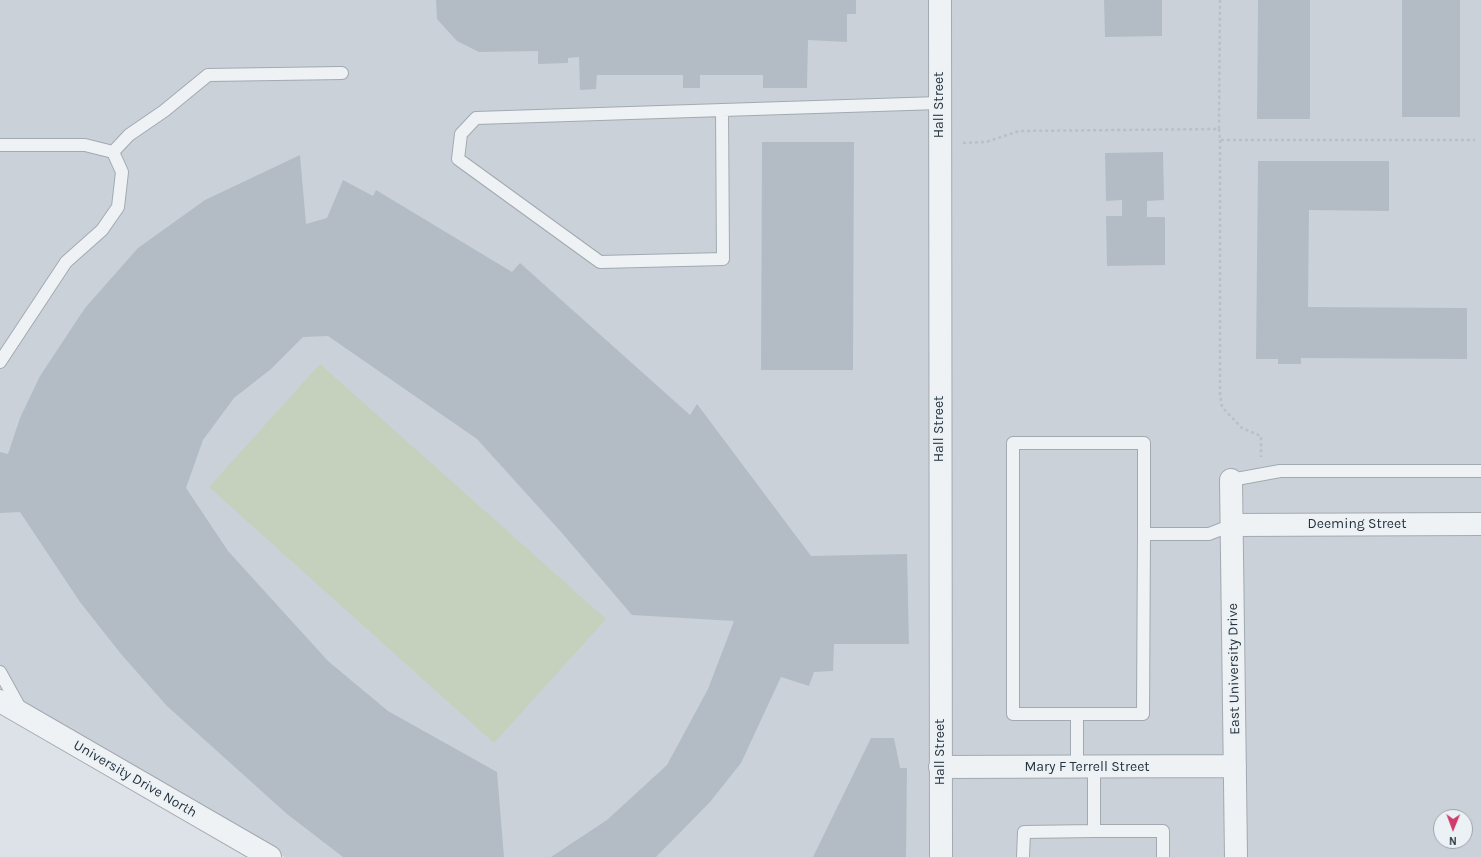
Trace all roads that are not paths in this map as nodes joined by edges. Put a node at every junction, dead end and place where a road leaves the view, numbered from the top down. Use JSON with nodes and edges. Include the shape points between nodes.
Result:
{"nodes":[{"id":1,"x":940,"y":0,"type":"edge"},
{"id":2,"x":342,"y":73,"type":"dead end"},
{"id":3,"x":939,"y":103,"type":"junction"},
{"id":4,"x":722,"y":110,"type":"junction"},
{"id":5,"x":0,"y":145,"type":"edge"},
{"id":6,"x":113,"y":152,"type":"junction"},
{"id":7,"x":0,"y":362,"type":"edge"},
{"id":8,"x":1481,"y":471,"type":"edge"},
{"id":9,"x":1231,"y":480,"type":"joint"},
{"id":10,"x":1481,"y":524,"type":"edge"},
{"id":11,"x":1232,"y":525,"type":"junction"},
{"id":12,"x":1144,"y":534,"type":"junction"},
{"id":13,"x":0,"y":672,"type":"edge"},
{"id":14,"x":0,"y":701,"type":"edge"},
{"id":15,"x":1077,"y":714,"type":"junction"},
{"id":16,"x":24,"y":715,"type":"junction"},
{"id":17,"x":1234,"y":766,"type":"junction"},
{"id":18,"x":940,"y":767,"type":"junction"},
{"id":19,"x":1086,"y":767,"type":"junction"},
{"id":20,"x":1094,"y":831,"type":"junction"},
{"id":21,"x":270,"y":857,"type":"edge"},
{"id":22,"x":941,"y":857,"type":"edge"},
{"id":23,"x":1023,"y":857,"type":"edge"},
{"id":24,"x":1163,"y":857,"type":"edge"},
{"id":25,"x":1236,"y":857,"type":"edge"}],
"edges":[{"from":1,"to":3,"type":"street","name":"Hall Street"},
{"from":2,"to":6,"type":"lane","via":[[208,75],[164,111],[129,135]]},
{"from":3,"to":4,"type":"lane"},
{"from":3,"to":18,"type":"street","name":"Hall Street"},
{"from":4,"to":4,"type":"lane","via":[[476,118],[461,134],[458,159],[600,262],[723,259]]},
{"from":5,"to":6,"type":"lane","via":[[85,145]]},
{"from":6,"to":7,"type":"lane","via":[[122,172],[118,207],[102,230],[66,262]]},
{"from":8,"to":9,"type":"lane","via":[[1280,471]]},
{"from":9,"to":11,"type":"street","name":"East University Drive"},
{"from":10,"to":11,"type":"street","name":"Deeming Street"},
{"from":11,"to":12,"type":"lane","via":[[1209,534]]},
{"from":11,"to":17,"type":"street","name":"East University Drive"},
{"from":12,"to":15,"type":"lane","via":[[1143,714]]},
{"from":12,"to":15,"type":"lane","via":[[1144,443],[1013,443],[1013,714]]},
{"from":13,"to":16,"type":"lane"},
{"from":14,"to":16,"type":"street","name":"University Drive North"},
{"from":15,"to":19,"type":"lane"},
{"from":16,"to":21,"type":"street","name":"University Drive North"},
{"from":17,"to":19,"type":"street","name":"Mary F Terrell Street"},
{"from":17,"to":25,"type":"street","name":"East University Drive"},
{"from":18,"to":19,"type":"street","name":"Mary F Terrell Street"},
{"from":18,"to":22,"type":"street","name":"Hall Street"},
{"from":19,"to":20,"type":"lane"},
{"from":20,"to":23,"type":"lane","via":[[1024,832]]},
{"from":20,"to":24,"type":"lane","via":[[1163,831]]}]}
